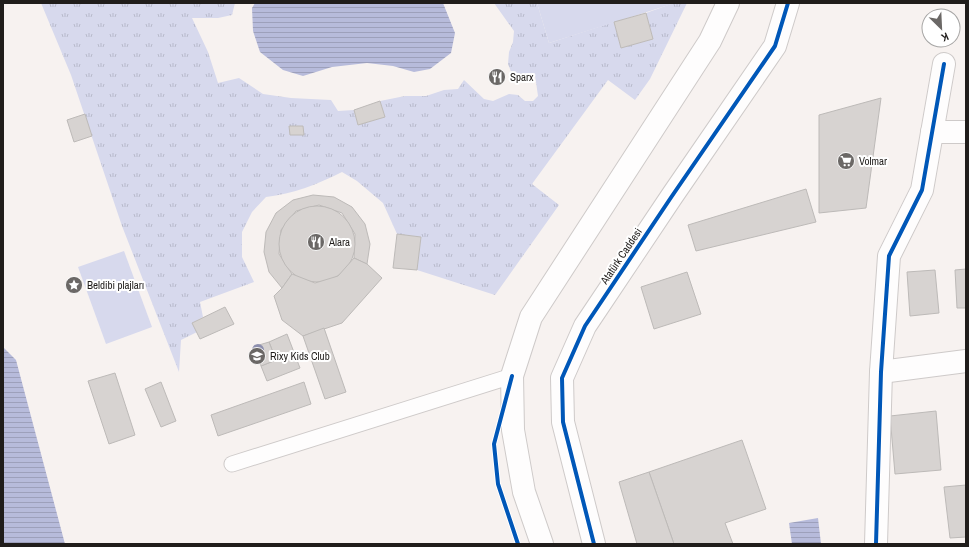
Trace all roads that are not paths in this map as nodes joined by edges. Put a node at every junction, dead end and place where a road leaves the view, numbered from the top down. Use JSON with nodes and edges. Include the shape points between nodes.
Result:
{"nodes":[{"id":1,"x":728,"y":3,"type":"edge"},
{"id":2,"x":788,"y":3,"type":"edge"},
{"id":3,"x":944,"y":64,"type":"dead end"},
{"id":4,"x":932,"y":132,"type":"junction"},
{"id":5,"x":966,"y":132,"type":"edge"},
{"id":6,"x":966,"y":361,"type":"edge"},
{"id":7,"x":881,"y":372,"type":"junction"},
{"id":8,"x":512,"y":376,"type":"junction"},
{"id":9,"x":232,"y":464,"type":"dead end"},
{"id":10,"x":542,"y":544,"type":"edge"},
{"id":11,"x":594,"y":544,"type":"edge"},
{"id":12,"x":876,"y":544,"type":"edge"}],
"edges":[{"from":1,"to":8,"type":"street","via":[[710,41],[531,317]]},
{"from":2,"to":11,"type":"street","name":"Atatürk Caddesi","via":[[775,46],[585,326],[562,378],[563,422]]},
{"from":3,"to":4,"type":"street"},
{"from":4,"to":5,"type":"street"},
{"from":4,"to":7,"type":"street","via":[[922,190],[889,256]]},
{"from":6,"to":7,"type":"street"},
{"from":7,"to":12,"type":"street"},
{"from":8,"to":9,"type":"lane"},
{"from":8,"to":10,"type":"street","via":[[513,430],[524,492]]}]}
